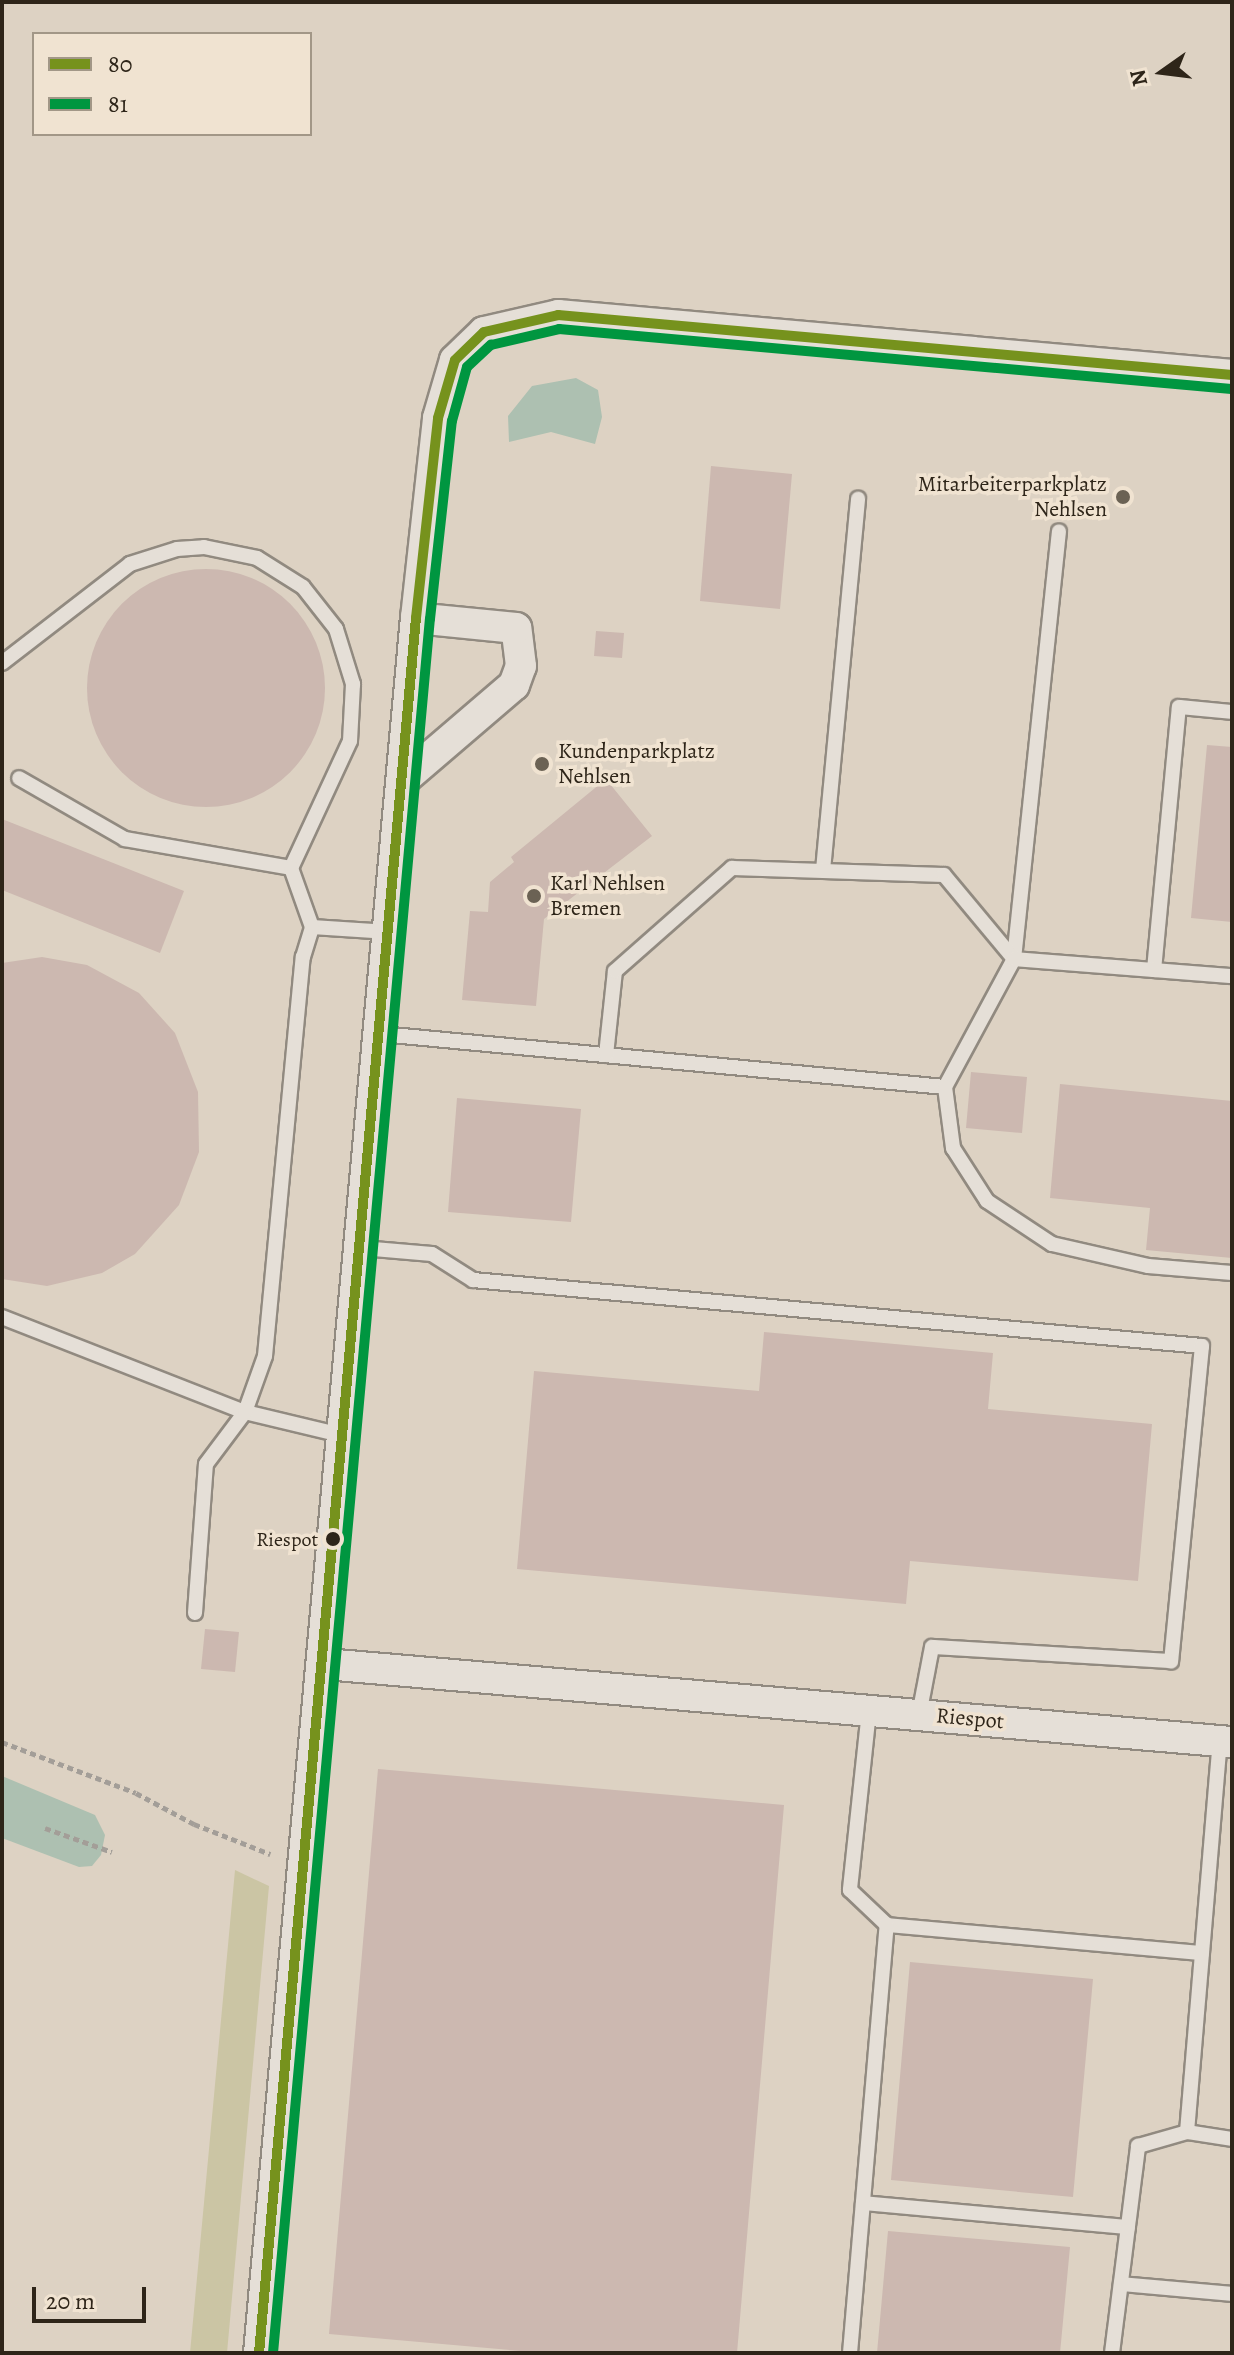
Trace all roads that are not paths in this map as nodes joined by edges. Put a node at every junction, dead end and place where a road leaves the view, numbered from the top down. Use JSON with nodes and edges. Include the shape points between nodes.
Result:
{"nodes":[{"id":1,"x":1232,"y":375,"type":"edge"},
{"id":2,"x":858,"y":499,"type":"dead end"},
{"id":3,"x":1059,"y":531,"type":"dead end"},
{"id":4,"x":416,"y":618,"type":"junction"},
{"id":5,"x":2,"y":663,"type":"edge"},
{"id":6,"x":1232,"y":712,"type":"edge"},
{"id":7,"x":19,"y":778,"type":"dead end"},
{"id":8,"x":403,"y":780,"type":"junction"},
{"id":9,"x":291,"y":868,"type":"junction"},
{"id":10,"x":823,"y":870,"type":"junction"},
{"id":11,"x":312,"y":927,"type":"junction"},
{"id":12,"x":390,"y":932,"type":"junction"},
{"id":13,"x":1014,"y":959,"type":"junction"},
{"id":14,"x":1154,"y":970,"type":"junction"},
{"id":15,"x":1232,"y":976,"type":"edge"},
{"id":16,"x":381,"y":1034,"type":"junction"},
{"id":17,"x":606,"y":1055,"type":"junction"},
{"id":18,"x":945,"y":1087,"type":"junction"},
{"id":19,"x":362,"y":1248,"type":"junction"},
{"id":20,"x":1232,"y":1273,"type":"edge"},
{"id":21,"x":2,"y":1317,"type":"edge"},
{"id":22,"x":245,"y":1412,"type":"junction"},
{"id":23,"x":345,"y":1436,"type":"junction"},
{"id":24,"x":195,"y":1613,"type":"dead end"},
{"id":25,"x":325,"y":1664,"type":"junction"},
{"id":26,"x":869,"y":1711,"type":"junction"},
{"id":27,"x":919,"y":1715,"type":"junction"},
{"id":28,"x":1226,"y":1741,"type":"edge"},
{"id":29,"x":887,"y":1925,"type":"junction"},
{"id":30,"x":1202,"y":1953,"type":"junction"},
{"id":31,"x":1187,"y":2132,"type":"junction"},
{"id":32,"x":1232,"y":2139,"type":"edge"},
{"id":33,"x":863,"y":2203,"type":"junction"},
{"id":34,"x":1128,"y":2227,"type":"junction"},
{"id":35,"x":1121,"y":2284,"type":"junction"},
{"id":36,"x":1232,"y":2294,"type":"edge"},
{"id":37,"x":259,"y":2353,"type":"edge"},
{"id":38,"x":850,"y":2353,"type":"edge"},
{"id":39,"x":1112,"y":2353,"type":"edge"}],
"edges":[{"from":1,"to":4,"type":"street","via":[[558,315],[484,332],[455,360],[438,418]]},
{"from":2,"to":10,"type":"lane"},
{"from":3,"to":13,"type":"lane"},
{"from":4,"to":8,"type":"street"},
{"from":4,"to":8,"type":"street","via":[[516,628],[521,666],[514,685]]},
{"from":5,"to":9,"type":"lane","via":[[146,557],[204,547],[231,550],[281,570],[303,587],[336,629],[353,684],[350,741]]},
{"from":6,"to":14,"type":"lane","via":[[1179,707]]},
{"from":7,"to":9,"type":"lane","via":[[125,839]]},
{"from":8,"to":12,"type":"street"},
{"from":9,"to":11,"type":"lane"},
{"from":10,"to":13,"type":"lane","via":[[944,875]]},
{"from":10,"to":17,"type":"lane","via":[[732,868],[615,971]]},
{"from":11,"to":12,"type":"lane"},
{"from":11,"to":22,"type":"lane","via":[[303,957],[265,1356]]},
{"from":12,"to":16,"type":"street"},
{"from":13,"to":14,"type":"lane"},
{"from":13,"to":18,"type":"lane"},
{"from":14,"to":15,"type":"lane"},
{"from":16,"to":17,"type":"lane"},
{"from":16,"to":19,"type":"street"},
{"from":17,"to":18,"type":"lane"},
{"from":18,"to":20,"type":"lane","via":[[953,1148],[987,1201],[1052,1244],[1148,1266]]},
{"from":19,"to":23,"type":"street"},
{"from":19,"to":27,"type":"lane","via":[[432,1254],[473,1280],[1202,1346],[1171,1661],[932,1647]]},
{"from":21,"to":22,"type":"lane"},
{"from":22,"to":23,"type":"lane"},
{"from":22,"to":24,"type":"lane","via":[[206,1464]]},
{"from":23,"to":25,"type":"street"},
{"from":25,"to":26,"type":"street","name":"Riespot"},
{"from":25,"to":37,"type":"street"},
{"from":26,"to":27,"type":"street","name":"Riespot"},
{"from":26,"to":29,"type":"lane","via":[[850,1890]]},
{"from":27,"to":28,"type":"street","name":"Riespot"},
{"from":28,"to":30,"type":"lane"},
{"from":29,"to":30,"type":"lane"},
{"from":29,"to":33,"type":"lane"},
{"from":30,"to":31,"type":"lane"},
{"from":31,"to":32,"type":"lane"},
{"from":31,"to":34,"type":"lane","via":[[1138,2146]]},
{"from":33,"to":34,"type":"lane"},
{"from":33,"to":38,"type":"lane"},
{"from":34,"to":35,"type":"lane"},
{"from":35,"to":36,"type":"lane"},
{"from":35,"to":39,"type":"lane"}]}
